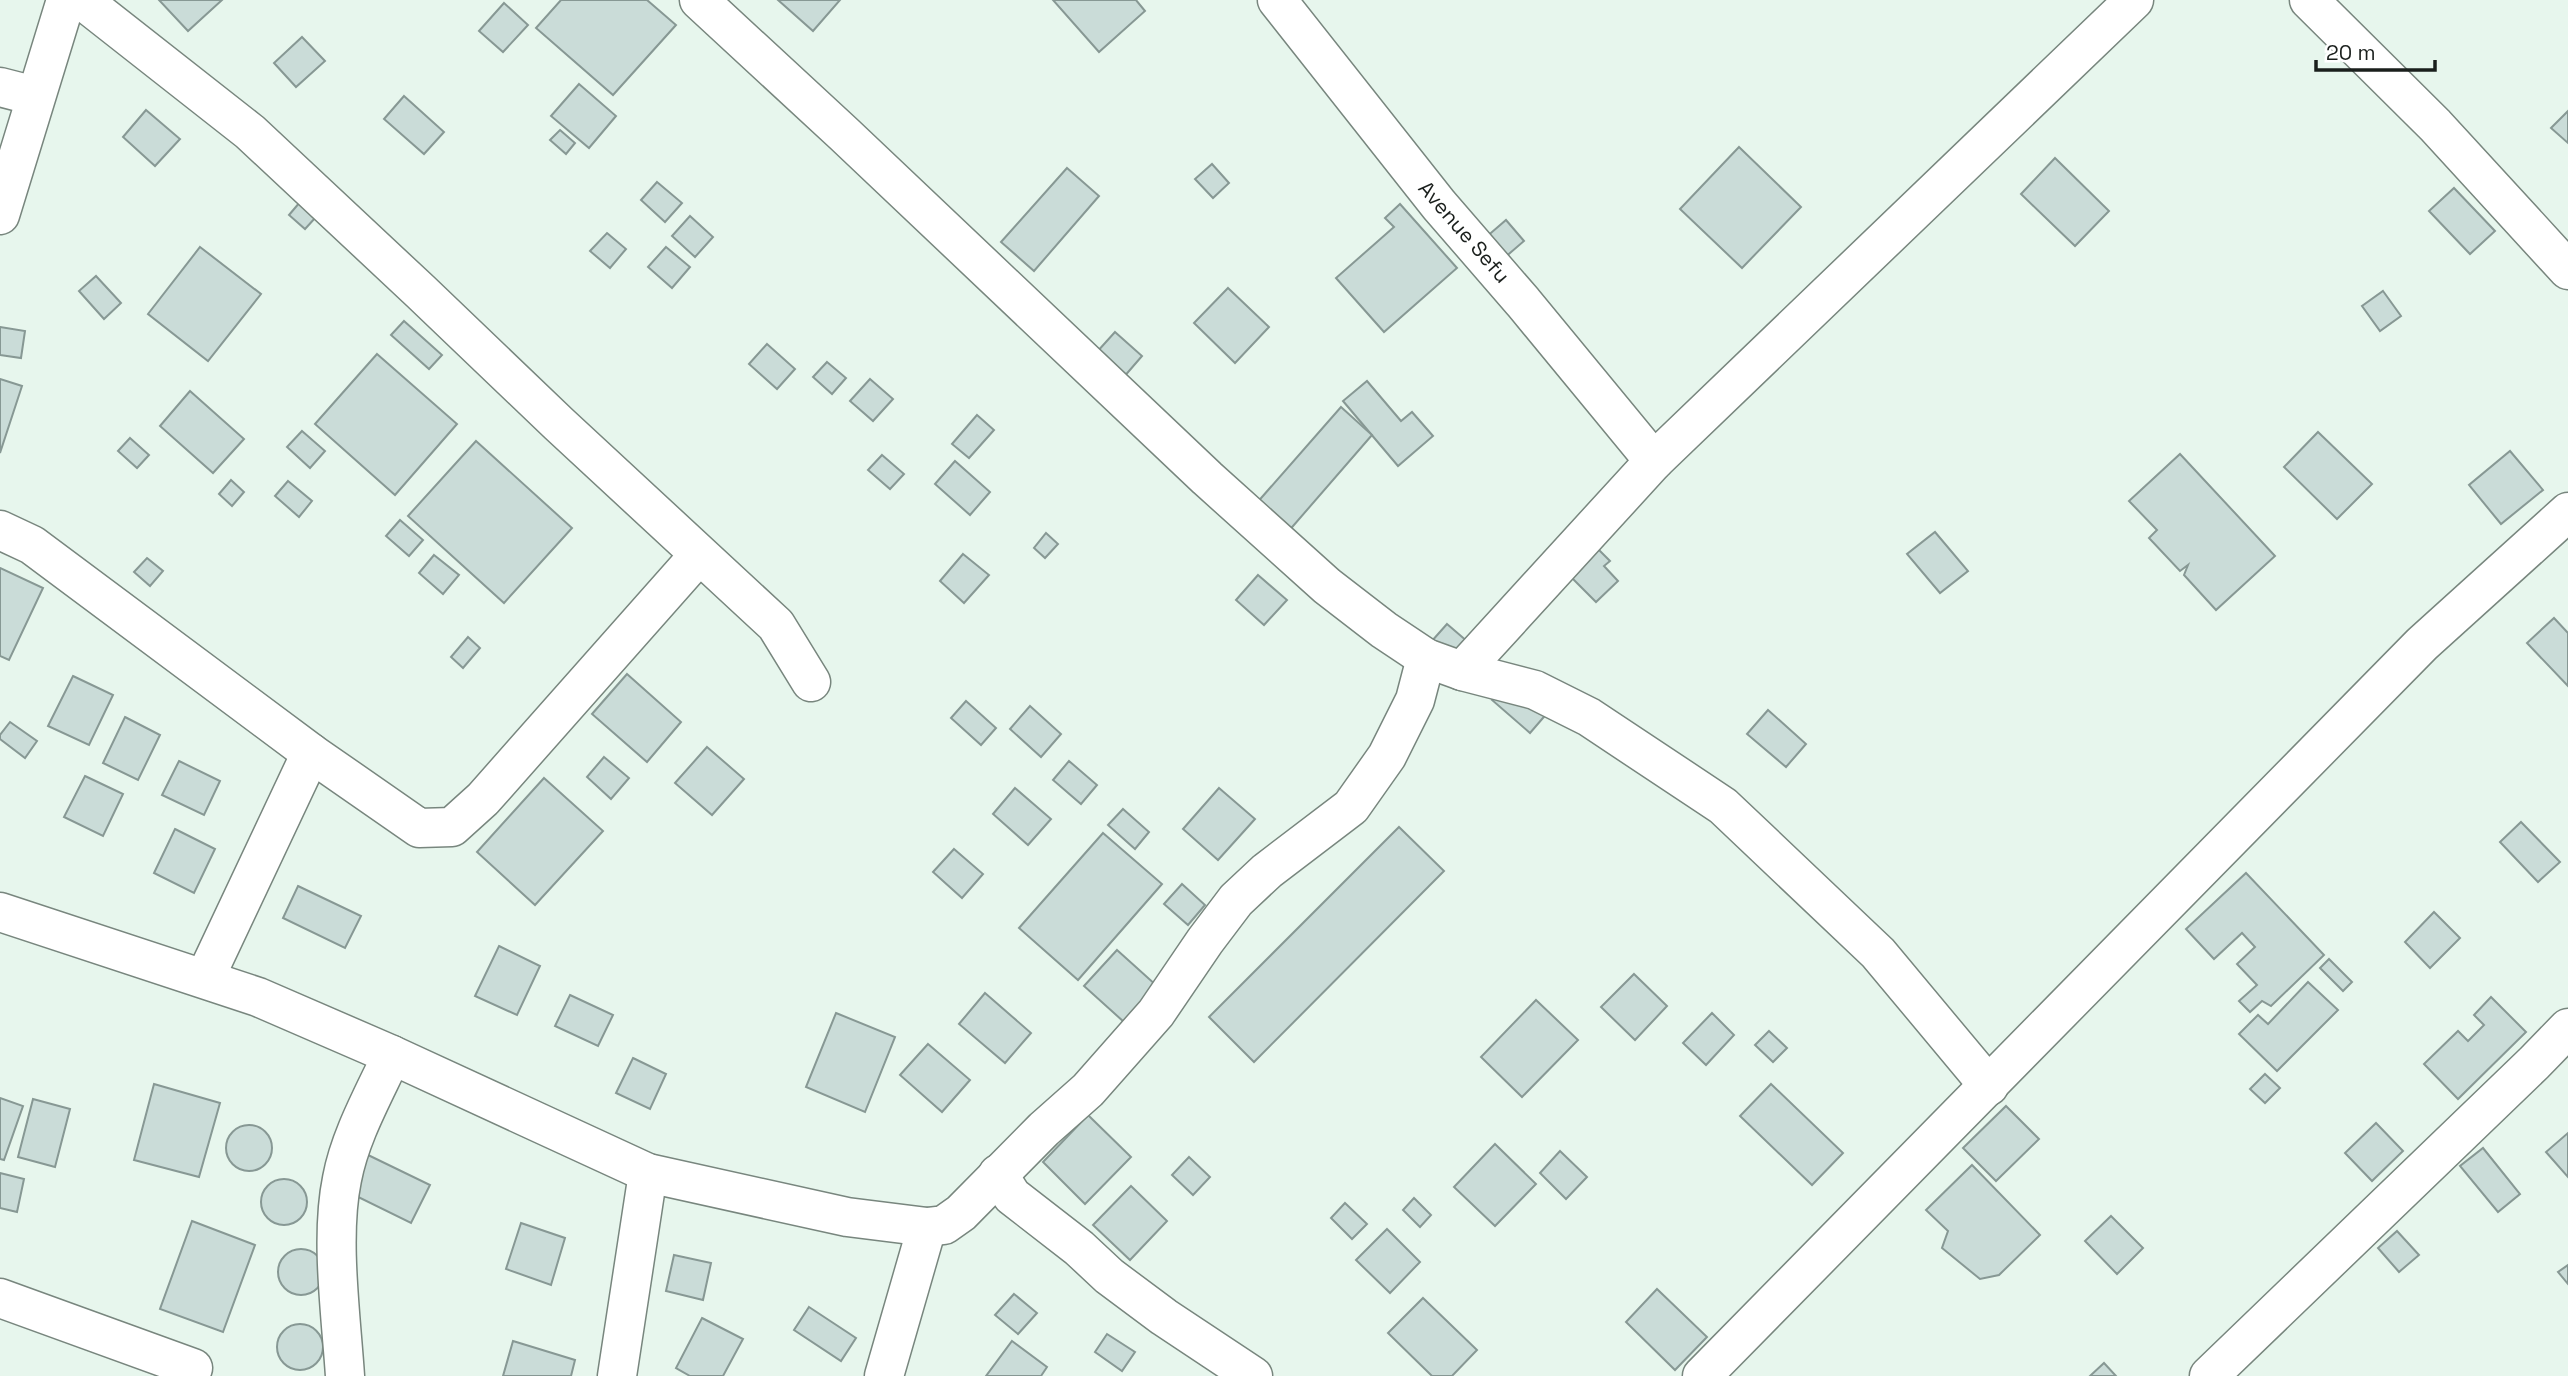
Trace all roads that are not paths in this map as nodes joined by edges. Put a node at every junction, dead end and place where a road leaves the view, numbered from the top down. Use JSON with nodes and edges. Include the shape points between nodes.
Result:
{"nodes":[{"id":1,"x":66,"y":0,"type":"edge"},
{"id":2,"x":82,"y":0,"type":"edge"},
{"id":3,"x":699,"y":0,"type":"edge"},
{"id":4,"x":1277,"y":0,"type":"edge"},
{"id":5,"x":2134,"y":0,"type":"edge"},
{"id":6,"x":2309,"y":0,"type":"edge"},
{"id":7,"x":18,"y":92,"type":"edge"},
{"id":8,"x":0,"y":215,"type":"edge"},
{"id":9,"x":2568,"y":270,"type":"edge"},
{"id":10,"x":1654,"y":461,"type":"junction"},
{"id":11,"x":2568,"y":512,"type":"edge"},
{"id":12,"x":0,"y":530,"type":"edge"},
{"id":13,"x":699,"y":555,"type":"junction"},
{"id":14,"x":1426,"y":658,"type":"junction"},
{"id":15,"x":1462,"y":671,"type":"junction"},
{"id":16,"x":811,"y":682,"type":"dead end"},
{"id":17,"x":311,"y":753,"type":"junction"},
{"id":18,"x":0,"y":912,"type":"edge"},
{"id":19,"x":205,"y":978,"type":"junction"},
{"id":20,"x":2568,"y":1028,"type":"edge"},
{"id":21,"x":392,"y":1055,"type":"junction"},
{"id":22,"x":1989,"y":1086,"type":"junction"},
{"id":23,"x":649,"y":1173,"type":"junction"},
{"id":24,"x":998,"y":1174,"type":"junction"},
{"id":25,"x":927,"y":1227,"type":"junction"},
{"id":26,"x":0,"y":1298,"type":"edge"},
{"id":27,"x":193,"y":1368,"type":"dead end"},
{"id":28,"x":345,"y":1376,"type":"edge"},
{"id":29,"x":617,"y":1376,"type":"edge"},
{"id":30,"x":884,"y":1376,"type":"edge"},
{"id":31,"x":1253,"y":1376,"type":"edge"},
{"id":32,"x":1702,"y":1376,"type":"edge"},
{"id":33,"x":2209,"y":1376,"type":"edge"}],
"edges":[{"from":1,"to":7,"type":"street"},
{"from":2,"to":13,"type":"street","via":[[250,132]]},
{"from":3,"to":14,"type":"street","via":[[1207,478],[1327,586]]},
{"from":4,"to":10,"type":"street","name":"Avenue Sefu","via":[[1438,205]]},
{"from":5,"to":10,"type":"street"},
{"from":6,"to":9,"type":"street","via":[[2435,125]]},
{"from":7,"to":8,"type":"street"},
{"from":10,"to":15,"type":"street"},
{"from":11,"to":22,"type":"street","via":[[2422,644]]},
{"from":12,"to":17,"type":"street","via":[[32,545]]},
{"from":13,"to":16,"type":"street","via":[[776,625]]},
{"from":13,"to":17,"type":"street","via":[[483,799],[452,827],[419,828]]},
{"from":14,"to":15,"type":"street"},
{"from":14,"to":24,"type":"street","via":[[1415,700],[1387,756],[1351,807],[1267,871],[1237,900],[1123,1051]]},
{"from":15,"to":22,"type":"street","via":[[1535,690],[1589,717],[1723,806],[1878,953]]},
{"from":17,"to":19,"type":"street"},
{"from":18,"to":19,"type":"street"},
{"from":19,"to":21,"type":"street"},
{"from":20,"to":33,"type":"street"},
{"from":21,"to":23,"type":"street"},
{"from":21,"to":28,"type":"street","via":[[342,1177],[337,1222]]},
{"from":22,"to":32,"type":"street"},
{"from":23,"to":25,"type":"street","via":[[847,1217]]},
{"from":23,"to":29,"type":"street"},
{"from":24,"to":25,"type":"street","via":[[961,1213],[944,1225]]},
{"from":24,"to":31,"type":"street","via":[[1012,1196],[1109,1276]]},
{"from":25,"to":30,"type":"street"},
{"from":26,"to":27,"type":"street"}]}
